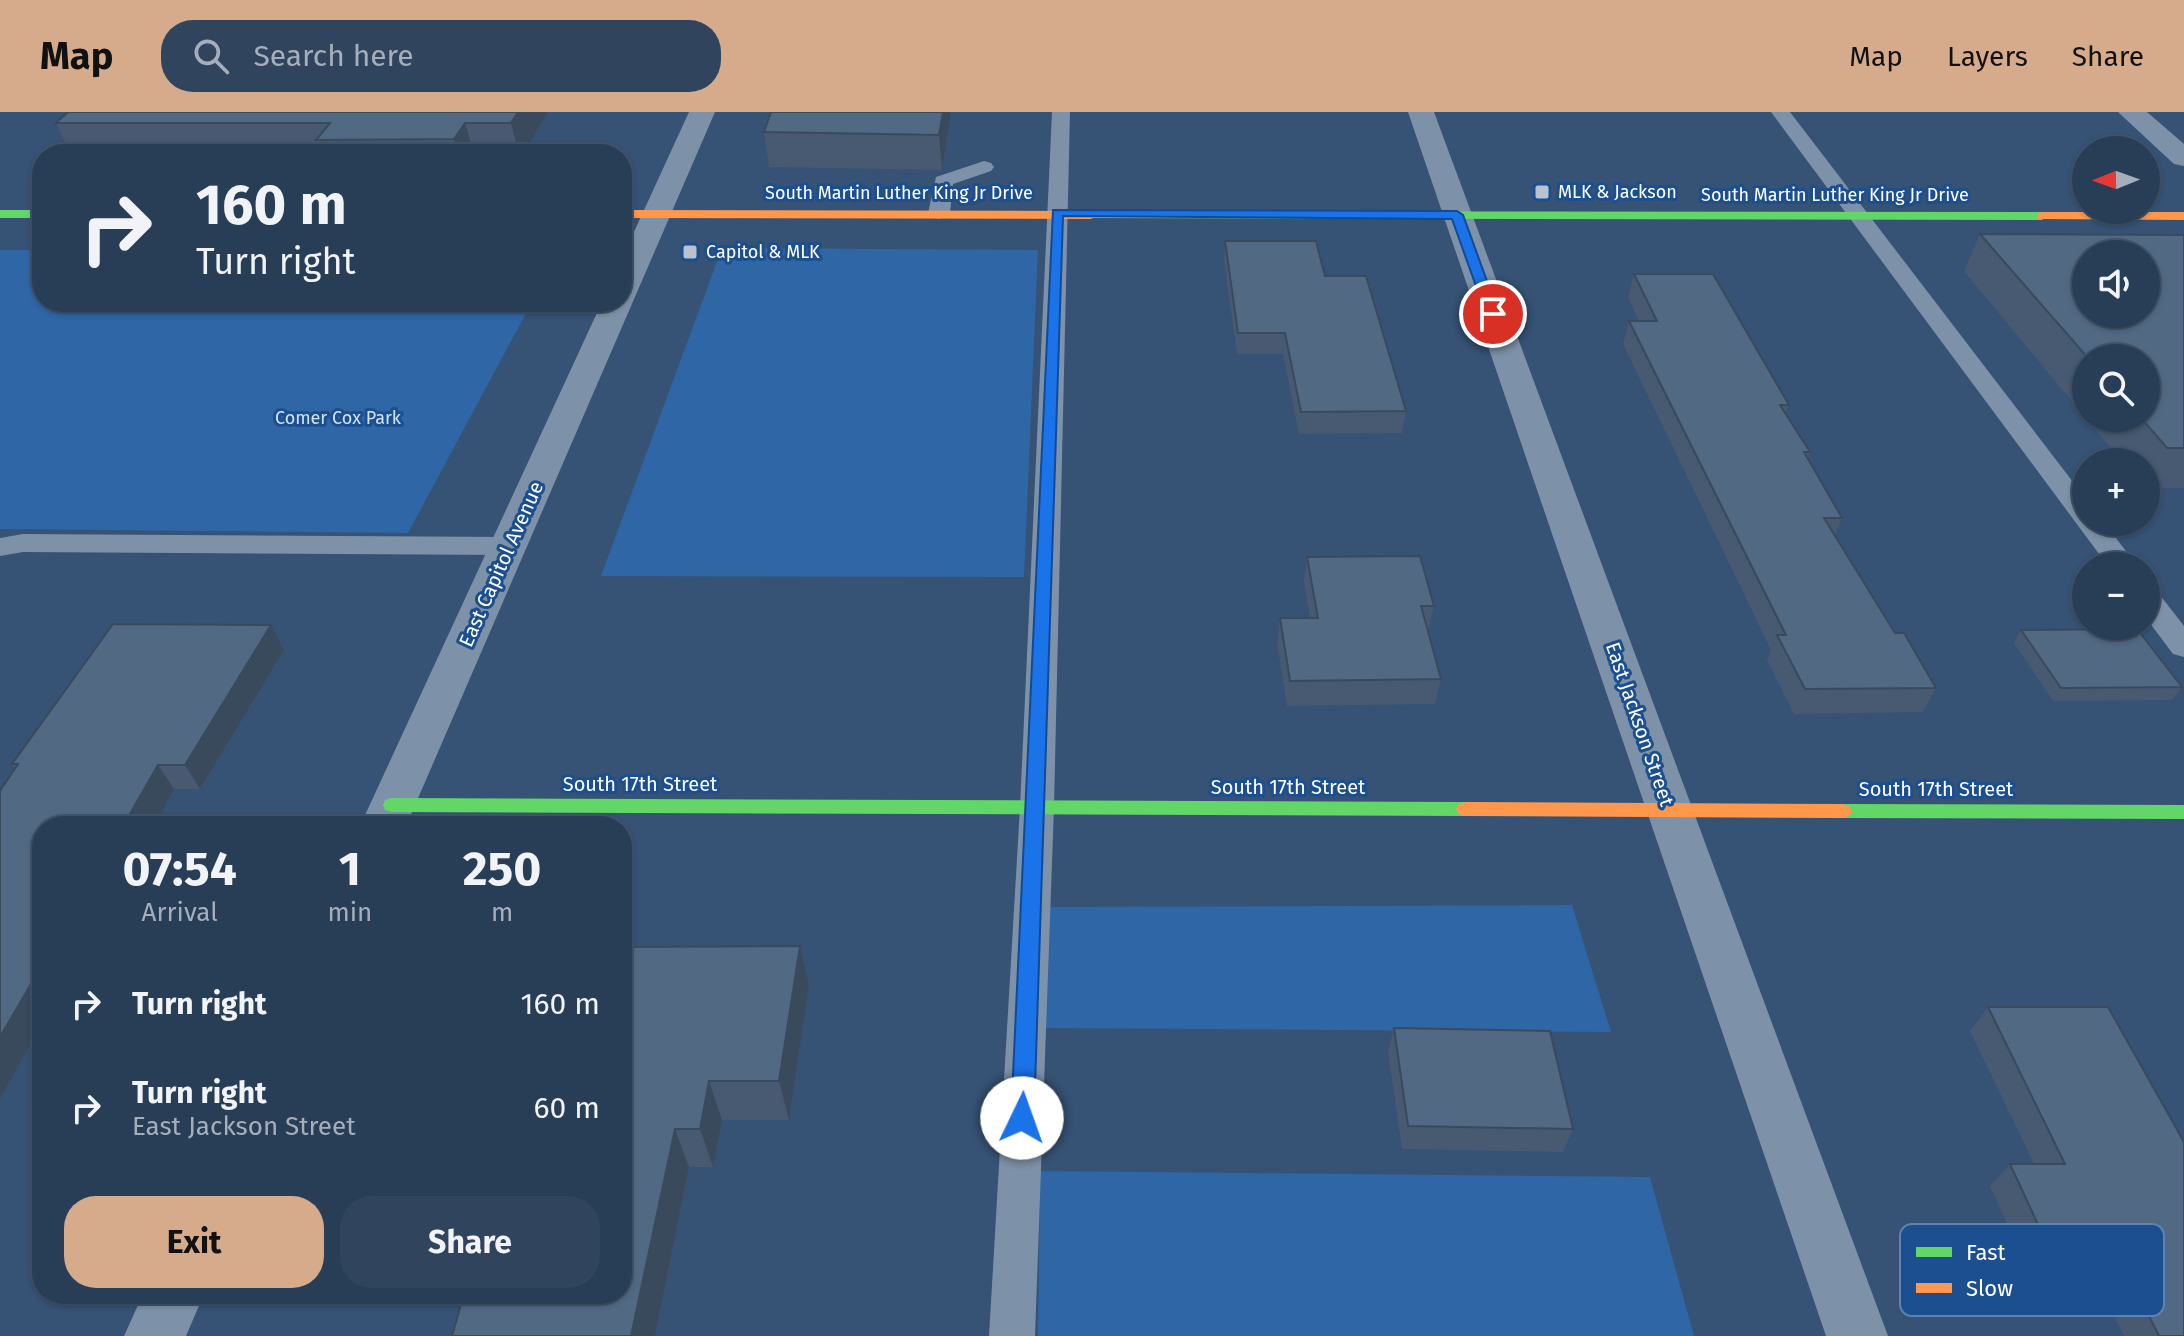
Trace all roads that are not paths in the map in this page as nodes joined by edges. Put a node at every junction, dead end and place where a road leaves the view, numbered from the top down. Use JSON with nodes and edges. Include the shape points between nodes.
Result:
{"nodes":[{"id":1,"x":702,"y":112,"type":"edge"},
{"id":2,"x":1061,"y":112,"type":"edge"},
{"id":3,"x":1421,"y":112,"type":"edge"},
{"id":4,"x":1780,"y":112,"type":"edge"},
{"id":5,"x":2131,"y":112,"type":"edge"},
{"id":6,"x":2184,"y":158,"type":"edge"},
{"id":7,"x":984,"y":167,"type":"dead end"},
{"id":8,"x":939,"y":213,"type":"junction"},
{"id":9,"x":1057,"y":213,"type":"junction"},
{"id":10,"x":0,"y":214,"type":"edge"},
{"id":11,"x":32,"y":214,"type":"edge"},
{"id":12,"x":632,"y":214,"type":"edge"},
{"id":13,"x":656,"y":214,"type":"junction"},
{"id":14,"x":1457,"y":215,"type":"junction"},
{"id":15,"x":1856,"y":215,"type":"junction"},
{"id":16,"x":2184,"y":216,"type":"edge"},
{"id":17,"x":632,"y":269,"type":"edge"},
{"id":18,"x":614,"y":312,"type":"edge"},
{"id":19,"x":2072,"y":499,"type":"edge"},
{"id":20,"x":2100,"y":536,"type":"edge"},
{"id":21,"x":509,"y":546,"type":"junction"},
{"id":22,"x":0,"y":547,"type":"edge"},
{"id":23,"x":2112,"y":552,"type":"edge"},
{"id":24,"x":2160,"y":615,"type":"edge"},
{"id":25,"x":2184,"y":647,"type":"edge"},
{"id":26,"x":1037,"y":807,"type":"junction"},
{"id":27,"x":1670,"y":810,"type":"junction"},
{"id":28,"x":2184,"y":812,"type":"edge"},
{"id":29,"x":388,"y":815,"type":"edge"},
{"id":30,"x":169,"y":1304,"type":"edge"},
{"id":31,"x":155,"y":1336,"type":"edge"},
{"id":32,"x":1012,"y":1336,"type":"edge"},
{"id":33,"x":1857,"y":1336,"type":"edge"}],
"edges":[{"from":1,"to":13,"type":"street"},
{"from":2,"to":9,"type":"lane"},
{"from":3,"to":14,"type":"street","name":"East Jackson Street"},
{"from":4,"to":15,"type":"lane"},
{"from":5,"to":6,"type":"street"},
{"from":7,"to":8,"type":"lane","via":[[943,181]]},
{"from":8,"to":9,"type":"street","name":"South Martin Luther King Jr Drive"},
{"from":8,"to":13,"type":"street","name":"South Martin Luther King Jr Drive"},
{"from":9,"to":14,"type":"street","name":"South Martin Luther King Jr Drive"},
{"from":9,"to":26,"type":"lane"},
{"from":10,"to":11,"type":"street"},
{"from":12,"to":13,"type":"street","name":"South Martin Luther King Jr Drive"},
{"from":13,"to":17,"type":"street"},
{"from":14,"to":15,"type":"street","name":"South Martin Luther King Jr Drive"},
{"from":14,"to":27,"type":"street","name":"East Jackson Street"},
{"from":15,"to":16,"type":"street","name":"South Martin Luther King Jr Drive"},
{"from":15,"to":19,"type":"lane"},
{"from":18,"to":21,"type":"street","name":"East Capitol Avenue"},
{"from":20,"to":23,"type":"lane"},
{"from":21,"to":22,"type":"lane"},
{"from":21,"to":29,"type":"street","name":"East Capitol Avenue"},
{"from":24,"to":25,"type":"lane"},
{"from":26,"to":27,"type":"street","name":"South 17th Street"},
{"from":26,"to":29,"type":"street","name":"South 17th Street"},
{"from":26,"to":32,"type":"lane"},
{"from":27,"to":28,"type":"street","name":"South 17th Street"},
{"from":27,"to":33,"type":"street","name":"East Jackson Street"},
{"from":30,"to":31,"type":"street"}]}
